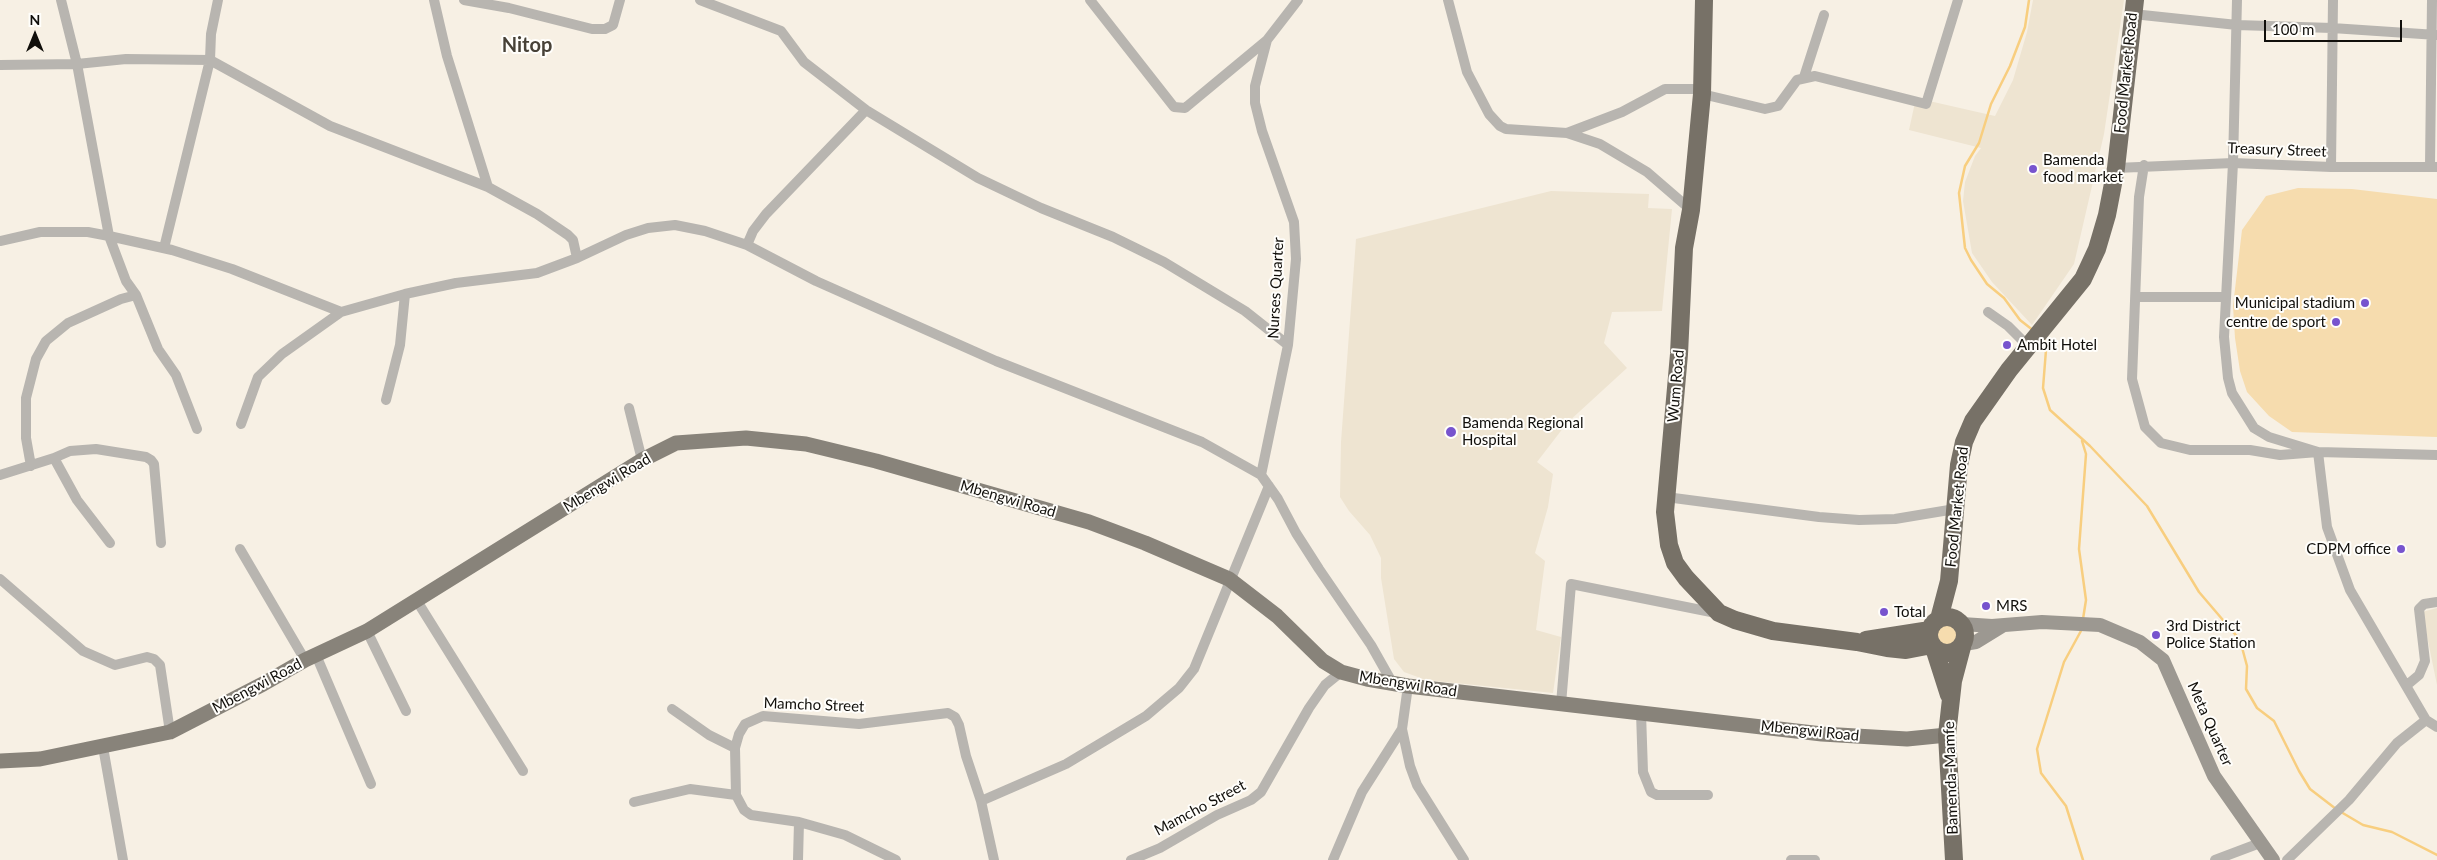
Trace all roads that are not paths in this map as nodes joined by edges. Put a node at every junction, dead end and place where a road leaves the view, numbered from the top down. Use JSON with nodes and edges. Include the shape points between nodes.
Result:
{"nodes":[{"id":1,"x":62,"y":0,"type":"edge"},
{"id":2,"x":218,"y":0,"type":"edge"},
{"id":3,"x":434,"y":0,"type":"edge"},
{"id":4,"x":464,"y":0,"type":"edge"},
{"id":5,"x":620,"y":0,"type":"edge"},
{"id":6,"x":700,"y":0,"type":"edge"},
{"id":7,"x":1090,"y":0,"type":"edge"},
{"id":8,"x":1298,"y":0,"type":"edge"},
{"id":9,"x":1448,"y":0,"type":"edge"},
{"id":10,"x":1704,"y":0,"type":"edge"},
{"id":11,"x":1958,"y":0,"type":"edge"},
{"id":12,"x":2237,"y":0,"type":"edge"},
{"id":13,"x":2333,"y":0,"type":"edge"},
{"id":14,"x":2432,"y":0,"type":"edge"},
{"id":15,"x":2134,"y":7,"type":"edge"},
{"id":16,"x":1824,"y":15,"type":"dead end"},
{"id":17,"x":2236,"y":25,"type":"junction"},
{"id":18,"x":2332,"y":28,"type":"junction"},
{"id":19,"x":2434,"y":35,"type":"edge"},
{"id":20,"x":1267,"y":40,"type":"junction"},
{"id":21,"x":210,"y":60,"type":"junction"},
{"id":22,"x":77,"y":64,"type":"junction"},
{"id":23,"x":0,"y":65,"type":"edge"},
{"id":24,"x":1804,"y":77,"type":"junction"},
{"id":25,"x":1702,"y":91,"type":"junction"},
{"id":26,"x":866,"y":110,"type":"junction"},
{"id":27,"x":1567,"y":133,"type":"junction"},
{"id":28,"x":2233,"y":163,"type":"junction"},
{"id":29,"x":2144,"y":165,"type":"junction"},
{"id":30,"x":2331,"y":167,"type":"junction"},
{"id":31,"x":2434,"y":167,"type":"edge"},
{"id":32,"x":2116,"y":168,"type":"junction"},
{"id":33,"x":488,"y":187,"type":"junction"},
{"id":34,"x":1691,"y":210,"type":"junction"},
{"id":35,"x":109,"y":236,"type":"junction"},
{"id":36,"x":0,"y":241,"type":"edge"},
{"id":37,"x":747,"y":245,"type":"junction"},
{"id":38,"x":164,"y":248,"type":"junction"},
{"id":39,"x":578,"y":258,"type":"junction"},
{"id":40,"x":405,"y":294,"type":"junction"},
{"id":41,"x":136,"y":295,"type":"junction"},
{"id":42,"x":2226,"y":297,"type":"junction"},
{"id":43,"x":2136,"y":298,"type":"junction"},
{"id":44,"x":341,"y":312,"type":"junction"},
{"id":45,"x":1988,"y":312,"type":"dead end"},
{"id":46,"x":2036,"y":337,"type":"junction"},
{"id":47,"x":1288,"y":345,"type":"junction"},
{"id":48,"x":386,"y":400,"type":"dead end"},
{"id":49,"x":629,"y":408,"type":"dead end"},
{"id":50,"x":241,"y":424,"type":"dead end"},
{"id":51,"x":197,"y":429,"type":"dead end"},
{"id":52,"x":2318,"y":452,"type":"junction"},
{"id":53,"x":2437,"y":455,"type":"edge"},
{"id":54,"x":54,"y":458,"type":"junction"},
{"id":55,"x":642,"y":460,"type":"junction"},
{"id":56,"x":31,"y":466,"type":"junction"},
{"id":57,"x":1261,"y":475,"type":"junction"},
{"id":58,"x":0,"y":476,"type":"edge"},
{"id":59,"x":1269,"y":486,"type":"junction"},
{"id":60,"x":1666,"y":497,"type":"junction"},
{"id":61,"x":1955,"y":509,"type":"junction"},
{"id":62,"x":162,"y":542,"type":"dead end"},
{"id":63,"x":110,"y":543,"type":"dead end"},
{"id":64,"x":240,"y":549,"type":"dead end"},
{"id":65,"x":0,"y":579,"type":"edge"},
{"id":66,"x":1230,"y":579,"type":"junction"},
{"id":67,"x":1949,"y":581,"type":"junction"},
{"id":68,"x":417,"y":601,"type":"junction"},
{"id":69,"x":2437,"y":602,"type":"edge"},
{"id":70,"x":1719,"y":613,"type":"junction"},
{"id":71,"x":1961,"y":623,"type":"junction"},
{"id":72,"x":2002,"y":625,"type":"junction"},
{"id":73,"x":367,"y":631,"type":"junction"},
{"id":74,"x":1933,"y":636,"type":"junction"},
{"id":75,"x":1963,"y":645,"type":"junction"},
{"id":76,"x":310,"y":658,"type":"junction"},
{"id":77,"x":1340,"y":672,"type":"junction"},
{"id":78,"x":1400,"y":685,"type":"junction"},
{"id":79,"x":2407,"y":685,"type":"junction"},
{"id":80,"x":1950,"y":697,"type":"junction"},
{"id":81,"x":1561,"y":704,"type":"junction"},
{"id":82,"x":672,"y":709,"type":"dead end"},
{"id":83,"x":406,"y":711,"type":"dead end"},
{"id":84,"x":1641,"y":713,"type":"junction"},
{"id":85,"x":2426,"y":720,"type":"junction"},
{"id":86,"x":2437,"y":727,"type":"edge"},
{"id":87,"x":1402,"y":729,"type":"junction"},
{"id":88,"x":170,"y":732,"type":"junction"},
{"id":89,"x":1947,"y":735,"type":"junction"},
{"id":90,"x":102,"y":747,"type":"junction"},
{"id":91,"x":735,"y":748,"type":"junction"},
{"id":92,"x":0,"y":761,"type":"edge"},
{"id":93,"x":523,"y":771,"type":"dead end"},
{"id":94,"x":371,"y":784,"type":"dead end"},
{"id":95,"x":1708,"y":794,"type":"dead end"},
{"id":96,"x":736,"y":795,"type":"junction"},
{"id":97,"x":981,"y":801,"type":"junction"},
{"id":98,"x":634,"y":802,"type":"dead end"},
{"id":99,"x":799,"y":822,"type":"junction"},
{"id":100,"x":2260,"y":842,"type":"junction"},
{"id":101,"x":123,"y":860,"type":"edge"},
{"id":102,"x":798,"y":860,"type":"edge"},
{"id":103,"x":896,"y":860,"type":"edge"},
{"id":104,"x":994,"y":860,"type":"edge"},
{"id":105,"x":1131,"y":860,"type":"edge"},
{"id":106,"x":1333,"y":860,"type":"edge"},
{"id":107,"x":1464,"y":860,"type":"edge"},
{"id":108,"x":1791,"y":860,"type":"edge"},
{"id":109,"x":1815,"y":860,"type":"edge"},
{"id":110,"x":1954,"y":860,"type":"edge"},
{"id":111,"x":2215,"y":860,"type":"edge"},
{"id":112,"x":2273,"y":860,"type":"edge"},
{"id":113,"x":2287,"y":860,"type":"edge"}],
"edges":[{"from":1,"to":22,"type":"street"},
{"from":2,"to":21,"type":"street"},
{"from":3,"to":33,"type":"street","via":[[447,56]]},
{"from":4,"to":5,"type":"street","via":[[592,29],[605,29],[613,25]]},
{"from":6,"to":26,"type":"street","via":[[781,31],[804,62]]},
{"from":7,"to":20,"type":"street","via":[[1174,107],[1185,108]]},
{"from":8,"to":20,"type":"street","name":"Nurses Quarter"},
{"from":9,"to":27,"type":"street","via":[[1467,72],[1489,114],[1506,129]]},
{"from":10,"to":25,"type":"highway","name":"Wum Road"},
{"from":11,"to":24,"type":"street","via":[[1926,104],[1815,76]]},
{"from":12,"to":17,"type":"street"},
{"from":13,"to":18,"type":"street"},
{"from":14,"to":19,"type":"street"},
{"from":15,"to":17,"type":"street"},
{"from":15,"to":32,"type":"highway","name":"Food Market Road"},
{"from":16,"to":24,"type":"street"},
{"from":17,"to":18,"type":"street"},
{"from":17,"to":28,"type":"street"},
{"from":18,"to":19,"type":"street"},
{"from":18,"to":30,"type":"street"},
{"from":19,"to":31,"type":"street"},
{"from":20,"to":47,"type":"street","name":"Nurses Quarter","via":[[1255,86],[1255,103],[1264,140],[1294,222],[1296,259]]},
{"from":21,"to":22,"type":"street","via":[[126,59]]},
{"from":21,"to":33,"type":"street","via":[[330,126]]},
{"from":21,"to":38,"type":"street"},
{"from":22,"to":23,"type":"street"},
{"from":22,"to":35,"type":"street"},
{"from":24,"to":25,"type":"street","via":[[1793,84],[1778,106],[1765,109]]},
{"from":25,"to":27,"type":"street","via":[[1665,89],[1622,112]]},
{"from":25,"to":34,"type":"highway","name":"Wum Road"},
{"from":26,"to":37,"type":"street","via":[[766,214]]},
{"from":26,"to":47,"type":"street","via":[[978,178],[1164,262],[1221,295],[1267,326]]},
{"from":27,"to":34,"type":"street","via":[[1600,144],[1647,172]]},
{"from":28,"to":29,"type":"street","name":"Treasury Street"},
{"from":28,"to":30,"type":"street","name":"Treasury Street"},
{"from":28,"to":42,"type":"street"},
{"from":29,"to":32,"type":"street","name":"Treasury Street"},
{"from":29,"to":43,"type":"street","via":[[2139,197]]},
{"from":30,"to":31,"type":"street","name":"Treasury Street"},
{"from":32,"to":46,"type":"highway","name":"Food Market Road","via":[[2091,264]]},
{"from":33,"to":39,"type":"street","via":[[568,235],[573,240]]},
{"from":34,"to":60,"type":"highway","name":"Wum Road","via":[[1684,248],[1679,354]]},
{"from":35,"to":36,"type":"street","via":[[88,232],[40,232]]},
{"from":35,"to":38,"type":"street"},
{"from":35,"to":41,"type":"street","via":[[126,281]]},
{"from":37,"to":39,"type":"street","via":[[675,225],[626,235]]},
{"from":37,"to":57,"type":"street","via":[[917,327],[1202,442]]},
{"from":38,"to":44,"type":"street"},
{"from":39,"to":40,"type":"street","via":[[537,273],[456,283]]},
{"from":40,"to":44,"type":"street"},
{"from":40,"to":48,"type":"street","via":[[400,345]]},
{"from":41,"to":51,"type":"street","via":[[158,349],[176,375]]},
{"from":41,"to":56,"type":"street","via":[[68,323],[46,341],[36,359],[26,398],[26,438]]},
{"from":42,"to":43,"type":"street"},
{"from":42,"to":52,"type":"street","via":[[2224,337],[2227,370],[2232,393],[2241,410],[2254,428],[2269,437]]},
{"from":43,"to":52,"type":"street","via":[[2132,379],[2145,427],[2161,443],[2190,450],[2250,450],[2280,455]]},
{"from":44,"to":50,"type":"street","via":[[282,354],[258,377]]},
{"from":45,"to":46,"type":"street","via":[[2008,326]]},
{"from":46,"to":61,"type":"highway","name":"Food Market Road","via":[[1973,420],[1964,442]]},
{"from":47,"to":57,"type":"street","name":"Nurses Quarter"},
{"from":49,"to":55,"type":"street"},
{"from":52,"to":53,"type":"street"},
{"from":52,"to":79,"type":"street","via":[[2328,527],[2350,590]]},
{"from":54,"to":56,"type":"street"},
{"from":54,"to":62,"type":"street","via":[[70,451],[96,449],[151,460]]},
{"from":54,"to":63,"type":"street","via":[[77,500]]},
{"from":55,"to":66,"type":"main road","name":"Mbengwi Road","via":[[684,442],[746,438],[806,444],[1089,522]]},
{"from":55,"to":68,"type":"main road","name":"Mbengwi Road"},
{"from":56,"to":58,"type":"street"},
{"from":57,"to":59,"type":"street"},
{"from":59,"to":66,"type":"street"},
{"from":59,"to":78,"type":"street","via":[[1296,533]]},
{"from":60,"to":61,"type":"street","via":[[1859,520],[1895,519]]},
{"from":60,"to":70,"type":"highway","name":"Wum Road","via":[[1669,545],[1675,563]]},
{"from":61,"to":67,"type":"highway","name":"Food Market Road"},
{"from":64,"to":76,"type":"street"},
{"from":65,"to":88,"type":"street","via":[[82,651],[115,665],[147,657],[154,659],[160,665]]},
{"from":66,"to":77,"type":"main road","name":"Mbengwi Road","via":[[1254,596],[1323,661]]},
{"from":66,"to":97,"type":"street","via":[[1194,669],[1179,688],[1146,716],[1066,764]]},
{"from":67,"to":71,"type":"highway","name":"Food Market Road","via":[[1953,607]]},
{"from":67,"to":74,"type":"highway","name":"Food Market Road"},
{"from":68,"to":73,"type":"main road","name":"Mbengwi Road"},
{"from":68,"to":93,"type":"street"},
{"from":69,"to":79,"type":"street","via":[[2424,604],[2419,609],[2425,661],[2419,675]]},
{"from":70,"to":74,"type":"highway","name":"Wum Road","via":[[1773,631],[1857,642]]},
{"from":70,"to":81,"type":"street","via":[[1571,584]]},
{"from":71,"to":72,"type":"main road","name":"Meta Quarter"},
{"from":71,"to":74,"type":"highway","via":[[1950,617]]},
{"from":71,"to":75,"type":"highway","via":[[1966,634]]},
{"from":72,"to":75,"type":"main road","via":[[1976,642]]},
{"from":72,"to":100,"type":"main road","name":"Meta Quarter","via":[[2042,622],[2100,625],[2140,642],[2163,660],[2214,776]]},
{"from":73,"to":76,"type":"main road","name":"Mbengwi Road"},
{"from":73,"to":83,"type":"street"},
{"from":74,"to":75,"type":"highway","via":[[1945,654]]},
{"from":74,"to":80,"type":"highway","name":"Bamenda-Mamfe"},
{"from":75,"to":80,"type":"highway","name":"Bamenda-Mamfe"},
{"from":76,"to":88,"type":"main road","name":"Mbengwi Road"},
{"from":76,"to":94,"type":"street"},
{"from":77,"to":78,"type":"main road","name":"Mbengwi Road"},
{"from":77,"to":105,"type":"street","name":"Mamcho Street","via":[[1325,685],[1310,708],[1262,792],[1160,848]]},
{"from":78,"to":81,"type":"main road","name":"Mbengwi Road"},
{"from":78,"to":87,"type":"street"},
{"from":79,"to":85,"type":"street"},
{"from":80,"to":89,"type":"highway","name":"Bamenda-Mamfe"},
{"from":81,"to":84,"type":"main road","name":"Mbengwi Road"},
{"from":82,"to":91,"type":"street","via":[[709,735]]},
{"from":84,"to":89,"type":"main road","name":"Mbengwi Road","via":[[1822,734],[1907,739]]},
{"from":84,"to":95,"type":"street","via":[[1643,772],[1651,792],[1656,795]]},
{"from":85,"to":86,"type":"street"},
{"from":85,"to":113,"type":"street","via":[[2397,743],[2349,800]]},
{"from":87,"to":106,"type":"street","via":[[1362,792]]},
{"from":87,"to":107,"type":"street","via":[[1417,785]]},
{"from":88,"to":90,"type":"main road","name":"Mbengwi Road"},
{"from":89,"to":110,"type":"highway","name":"Bamenda-Mamfe"},
{"from":90,"to":92,"type":"main road","name":"Mbengwi Road","via":[[40,759]]},
{"from":90,"to":101,"type":"street"},
{"from":91,"to":96,"type":"street","name":"Mamcho Street"},
{"from":91,"to":97,"type":"street","name":"Mamcho Street","via":[[745,724],[762,716],[859,724],[948,713],[956,717]]},
{"from":96,"to":98,"type":"street","via":[[690,789]]},
{"from":96,"to":99,"type":"street","via":[[744,810],[751,815]]},
{"from":97,"to":104,"type":"street","name":"Mamcho Street"},
{"from":99,"to":102,"type":"street"},
{"from":99,"to":103,"type":"street","via":[[845,835]]},
{"from":100,"to":111,"type":"street"},
{"from":100,"to":112,"type":"main road","name":"Meta Quarter"},
{"from":108,"to":109,"type":"street"}]}
